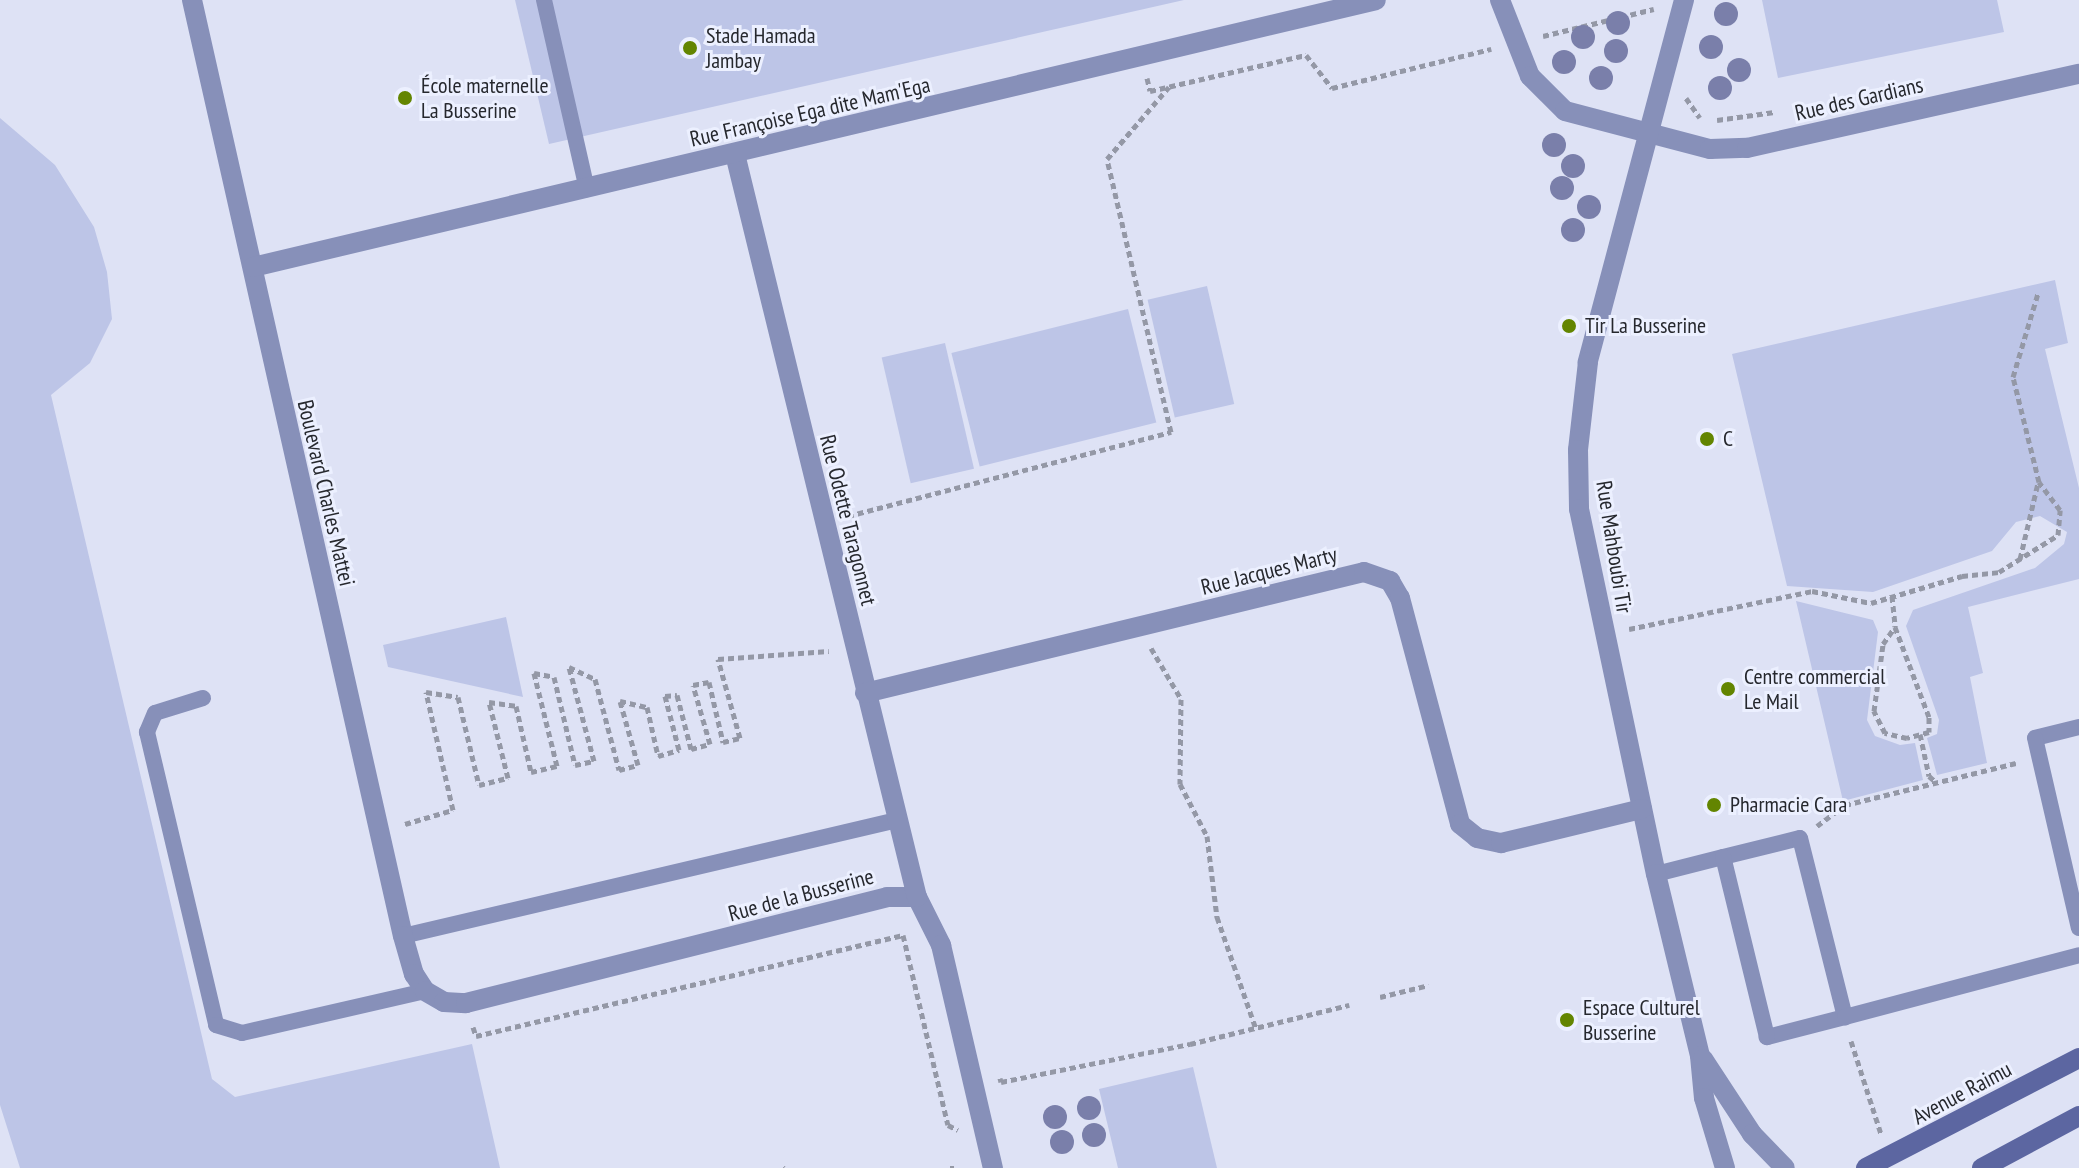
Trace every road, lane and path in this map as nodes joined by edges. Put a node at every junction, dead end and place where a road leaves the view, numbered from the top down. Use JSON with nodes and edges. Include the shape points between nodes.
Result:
{"nodes":[{"id":1,"x":192,"y":0,"type":"edge"},
{"id":2,"x":544,"y":0,"type":"edge"},
{"id":3,"x":1376,"y":0,"type":"edge"},
{"id":4,"x":1500,"y":0,"type":"edge"},
{"id":5,"x":1684,"y":0,"type":"edge"},
{"id":6,"x":1655,"y":9,"type":"dead end"},
{"id":7,"x":1516,"y":43,"type":"junction"},
{"id":8,"x":2079,"y":74,"type":"edge"},
{"id":9,"x":1664,"y":75,"type":"junction"},
{"id":10,"x":1169,"y":87,"type":"junction"},
{"id":11,"x":1150,"y":91,"type":"dead end"},
{"id":12,"x":1781,"y":120,"type":"dead end"},
{"id":13,"x":1649,"y":134,"type":"junction"},
{"id":14,"x":735,"y":154,"type":"junction"},
{"id":15,"x":587,"y":189,"type":"junction"},
{"id":16,"x":253,"y":267,"type":"junction"},
{"id":17,"x":2038,"y":293,"type":"dead end"},
{"id":18,"x":2039,"y":482,"type":"junction"},
{"id":19,"x":823,"y":522,"type":"junction"},
{"id":20,"x":2020,"y":559,"type":"junction"},
{"id":21,"x":1892,"y":596,"type":"junction"},
{"id":22,"x":1146,"y":625,"type":"junction"},
{"id":23,"x":1895,"y":627,"type":"junction"},
{"id":24,"x":1605,"y":634,"type":"junction"},
{"id":25,"x":854,"y":645,"type":"junction"},
{"id":26,"x":865,"y":693,"type":"junction"},
{"id":27,"x":203,"y":698,"type":"dead end"},
{"id":28,"x":2079,"y":727,"type":"edge"},
{"id":29,"x":1920,"y":734,"type":"junction"},
{"id":30,"x":2040,"y":757,"type":"junction"},
{"id":31,"x":1936,"y":783,"type":"junction"},
{"id":32,"x":1642,"y":809,"type":"junction"},
{"id":33,"x":897,"y":820,"type":"junction"},
{"id":34,"x":378,"y":833,"type":"junction"},
{"id":35,"x":1800,"y":838,"type":"junction"},
{"id":36,"x":1723,"y":857,"type":"junction"},
{"id":37,"x":1656,"y":874,"type":"junction"},
{"id":38,"x":917,"y":897,"type":"junction"},
{"id":39,"x":2079,"y":928,"type":"edge"},
{"id":40,"x":403,"y":936,"type":"junction"},
{"id":41,"x":2079,"y":955,"type":"edge"},
{"id":42,"x":1429,"y":985,"type":"dead end"},
{"id":43,"x":425,"y":991,"type":"junction"},
{"id":44,"x":1380,"y":997,"type":"dead end"},
{"id":45,"x":466,"y":1003,"type":"junction"},
{"id":46,"x":1349,"y":1005,"type":"dead end"},
{"id":47,"x":1845,"y":1017,"type":"junction"},
{"id":48,"x":1256,"y":1029,"type":"junction"},
{"id":49,"x":1700,"y":1056,"type":"junction"},
{"id":50,"x":1855,"y":1058,"type":"dead end"},
{"id":51,"x":2079,"y":1058,"type":"edge"},
{"id":52,"x":997,"y":1067,"type":"dead end"},
{"id":53,"x":2079,"y":1116,"type":"edge"},
{"id":54,"x":988,"y":1143,"type":"junction"},
{"id":55,"x":1894,"y":1156,"type":"junction"},
{"id":56,"x":993,"y":1168,"type":"edge"},
{"id":57,"x":1725,"y":1168,"type":"edge"},
{"id":58,"x":1785,"y":1168,"type":"edge"},
{"id":59,"x":1866,"y":1168,"type":"edge"},
{"id":60,"x":1982,"y":1168,"type":"edge"}],
"edges":[{"from":1,"to":16,"type":"street","name":"Boulevard Charles Mattei"},
{"from":2,"to":15,"type":"lane"},
{"from":3,"to":14,"type":"street","name":"Rue Françoise Ega dite Mam'Ega"},
{"from":4,"to":7,"type":"street"},
{"from":5,"to":9,"type":"street","name":"Rue Mahboubi Tir"},
{"from":6,"to":7,"type":"path"},
{"from":7,"to":10,"type":"path","via":[[1332,88],[1306,55]]},
{"from":7,"to":13,"type":"street","via":[[1530,76],[1565,111]]},
{"from":8,"to":13,"type":"street","name":"Rue des Gardians","via":[[1747,148],[1710,149]]},
{"from":9,"to":12,"type":"path","via":[[1683,79],[1690,109],[1704,121],[1778,111]]},
{"from":9,"to":13,"type":"street","name":"Rue Mahboubi Tir"},
{"from":10,"to":11,"type":"path"},
{"from":10,"to":19,"type":"path","via":[[1107,159],[1171,432]]},
{"from":13,"to":24,"type":"street","name":"Rue Mahboubi Tir","via":[[1588,362],[1578,450],[1579,509]]},
{"from":14,"to":15,"type":"street","name":"Rue Françoise Ega dite Mam'Ega"},
{"from":14,"to":19,"type":"street","name":"Rue Odette Taragonnet"},
{"from":15,"to":16,"type":"street","name":"Rue Françoise Ega dite Mam'Ega"},
{"from":16,"to":34,"type":"street","name":"Boulevard Charles Mattei"},
{"from":17,"to":18,"type":"path","via":[[2013,377]]},
{"from":18,"to":20,"type":"path"},
{"from":18,"to":20,"type":"path","via":[[2060,510],[2058,535]]},
{"from":19,"to":25,"type":"street","name":"Rue Odette Taragonnet"},
{"from":20,"to":21,"type":"path","via":[[1999,572],[1962,576]]},
{"from":21,"to":23,"type":"path"},
{"from":21,"to":24,"type":"path","via":[[1871,603],[1812,591]]},
{"from":22,"to":26,"type":"street","name":"Rue Jacques Marty"},
{"from":22,"to":32,"type":"street","name":"Rue Jacques Marty","via":[[1364,572],[1379,575],[1390,581],[1400,598],[1460,824],[1477,838],[1501,843]]},
{"from":22,"to":48,"type":"path","via":[[1152,653],[1181,699],[1180,784],[1207,836],[1217,917]]},
{"from":23,"to":29,"type":"path","via":[[1929,717],[1929,732]]},
{"from":23,"to":29,"type":"path","via":[[1883,644],[1874,711],[1885,733],[1907,738]]},
{"from":24,"to":32,"type":"street","name":"Rue Mahboubi Tir"},
{"from":25,"to":26,"type":"street","name":"Rue Odette Taragonnet"},
{"from":25,"to":34,"type":"path","via":[[820,653],[718,659],[740,738],[723,742],[709,682],[693,685],[710,744],[691,749],[677,695],[665,696],[679,750],[658,756],[647,707],[620,701],[638,765],[619,770],[595,679],[569,667],[594,761],[575,765],[554,677],[534,673],[557,766],[531,772],[516,706],[489,702],[508,778],[479,785],[458,697],[426,692],[453,810]]},
{"from":26,"to":33,"type":"street","name":"Rue Odette Taragonnet"},
{"from":27,"to":43,"type":"lane","via":[[155,713],[147,732],[216,1025],[242,1033]]},
{"from":28,"to":30,"type":"lane","via":[[2035,738]]},
{"from":29,"to":31,"type":"path","via":[[1929,776]]},
{"from":30,"to":31,"type":"path"},
{"from":30,"to":39,"type":"lane"},
{"from":31,"to":35,"type":"path","via":[[1845,805]]},
{"from":32,"to":37,"type":"street","name":"Rue Mahboubi Tir"},
{"from":33,"to":38,"type":"street","name":"Rue Odette Taragonnet"},
{"from":33,"to":40,"type":"lane"},
{"from":34,"to":40,"type":"street","name":"Boulevard Charles Mattei"},
{"from":35,"to":36,"type":"lane"},
{"from":35,"to":47,"type":"lane"},
{"from":36,"to":37,"type":"lane"},
{"from":36,"to":47,"type":"lane","via":[[1767,1037]]},
{"from":37,"to":49,"type":"street","name":"Rue Mahboubi Tir"},
{"from":38,"to":45,"type":"street","name":"Rue de la Busserine","via":[[887,897]]},
{"from":38,"to":54,"type":"street","via":[[941,945]]},
{"from":40,"to":43,"type":"street","name":"Boulevard Charles Mattei"},
{"from":41,"to":47,"type":"lane"},
{"from":42,"to":44,"type":"path"},
{"from":43,"to":45,"type":"street","name":"Rue de la Busserine","via":[[444,1002]]},
{"from":45,"to":54,"type":"path","via":[[476,1036],[903,935],[948,1125]]},
{"from":46,"to":48,"type":"path"},
{"from":48,"to":52,"type":"path","via":[[1001,1082]]},
{"from":49,"to":57,"type":"street","name":"Rue Mahboubi Tir","via":[[1704,1098]]},
{"from":49,"to":58,"type":"street","name":"Rue Mahboubi Tir","via":[[1752,1134]]},
{"from":50,"to":55,"type":"path","via":[[1873,1120]]},
{"from":51,"to":55,"type":"street","name":"Avenue Raimu"},
{"from":53,"to":60,"type":"street"},
{"from":54,"to":56,"type":"street"},
{"from":55,"to":59,"type":"street","name":"Avenue Raimu"}]}
